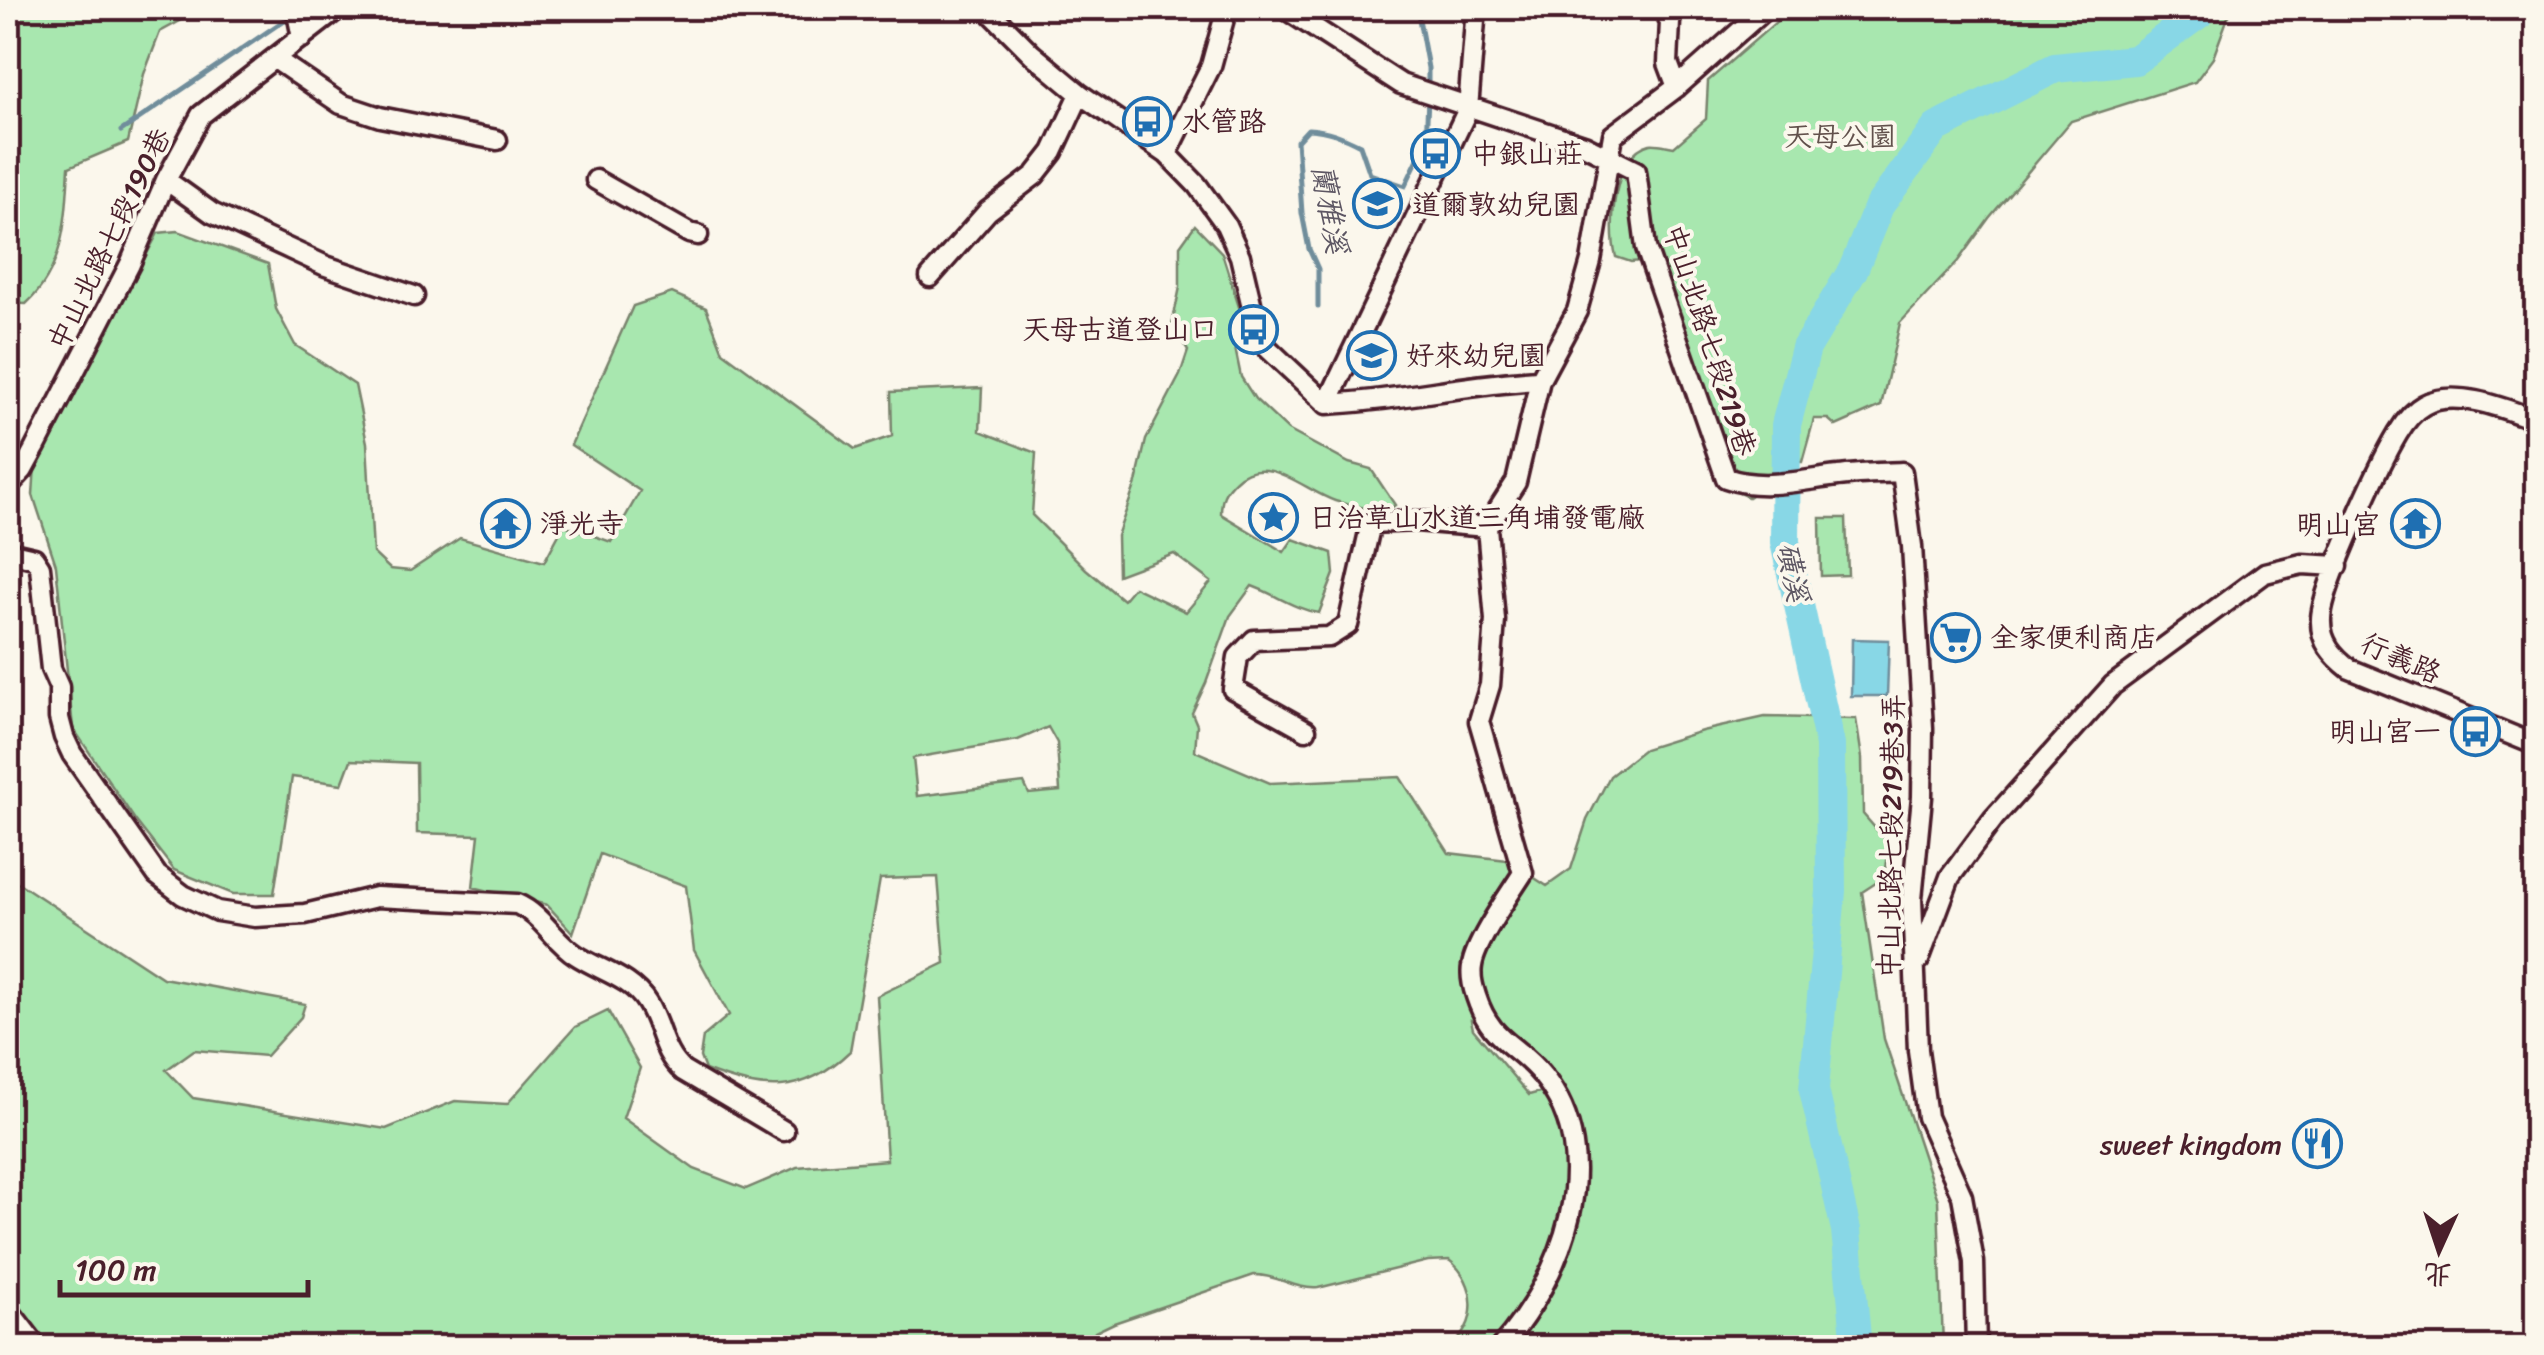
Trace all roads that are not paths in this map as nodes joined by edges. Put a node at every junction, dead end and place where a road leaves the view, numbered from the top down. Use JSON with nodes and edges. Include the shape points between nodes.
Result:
{"nodes":[{"id":1,"x":296,"y":8,"type":"edge"},
{"id":2,"x":339,"y":8,"type":"edge"},
{"id":3,"x":986,"y":8,"type":"edge"},
{"id":4,"x":1226,"y":8,"type":"edge"},
{"id":5,"x":1284,"y":8,"type":"edge"},
{"id":6,"x":1476,"y":8,"type":"edge"},
{"id":7,"x":1663,"y":8,"type":"edge"},
{"id":8,"x":1766,"y":8,"type":"edge"},
{"id":9,"x":302,"y":38,"type":"junction"},
{"id":10,"x":275,"y":59,"type":"junction"},
{"id":11,"x":1677,"y":87,"type":"junction"},
{"id":12,"x":1080,"y":94,"type":"junction"},
{"id":13,"x":1468,"y":109,"type":"junction"},
{"id":14,"x":498,"y":140,"type":"dead end"},
{"id":15,"x":1166,"y":154,"type":"junction"},
{"id":16,"x":1607,"y":154,"type":"junction"},
{"id":17,"x":166,"y":180,"type":"junction"},
{"id":18,"x":596,"y":180,"type":"dead end"},
{"id":19,"x":698,"y":235,"type":"dead end"},
{"id":20,"x":930,"y":277,"type":"dead end"},
{"id":21,"x":414,"y":296,"type":"dead end"},
{"id":22,"x":1540,"y":380,"type":"junction"},
{"id":23,"x":1327,"y":404,"type":"junction"},
{"id":24,"x":2536,"y":420,"type":"edge"},
{"id":25,"x":1808,"y":483,"type":"joint"},
{"id":26,"x":8,"y":486,"type":"edge"},
{"id":27,"x":1487,"y":527,"type":"junction"},
{"id":28,"x":8,"y":552,"type":"edge"},
{"id":29,"x":2338,"y":566,"type":"junction"},
{"id":30,"x":1306,"y":730,"type":"dead end"},
{"id":31,"x":2536,"y":744,"type":"edge"},
{"id":32,"x":1915,"y":970,"type":"junction"},
{"id":33,"x":784,"y":1131,"type":"dead end"},
{"id":34,"x":8,"y":1310,"type":"edge"},
{"id":35,"x":38,"y":1348,"type":"edge"},
{"id":36,"x":1500,"y":1348,"type":"edge"},
{"id":37,"x":1976,"y":1348,"type":"edge"}],
"edges":[{"from":1,"to":9,"type":"street"},
{"from":2,"to":9,"type":"street","name":"中山北路七段190巷"},
{"from":3,"to":12,"type":"street"},
{"from":4,"to":15,"type":"street","via":[[1211,66]]},
{"from":5,"to":13,"type":"street","name":"中山北路七段219巷","via":[[1401,84]]},
{"from":6,"to":13,"type":"street"},
{"from":7,"to":11,"type":"street"},
{"from":8,"to":11,"type":"street"},
{"from":9,"to":10,"type":"street","name":"中山北路七段190巷"},
{"from":10,"to":14,"type":"street","via":[[341,104]]},
{"from":10,"to":17,"type":"street","name":"中山北路七段190巷","via":[[201,116]]},
{"from":11,"to":16,"type":"street","via":[[1616,132]]},
{"from":12,"to":15,"type":"street"},
{"from":12,"to":20,"type":"street","via":[[1035,175],[988,211]]},
{"from":13,"to":16,"type":"street","name":"中山北路七段219巷"},
{"from":13,"to":23,"type":"street"},
{"from":15,"to":23,"type":"street","via":[[1226,225],[1260,341]]},
{"from":16,"to":22,"type":"street","via":[[1578,311]]},
{"from":16,"to":25,"type":"street","name":"中山北路七段219巷","via":[[1636,172],[1646,248],[1726,478]]},
{"from":17,"to":21,"type":"street","via":[[212,213],[326,266]]},
{"from":17,"to":26,"type":"street","name":"中山北路七段190巷","via":[[24,470]]},
{"from":18,"to":19,"type":"street"},
{"from":22,"to":23,"type":"street"},
{"from":22,"to":27,"type":"street","via":[[1516,482]]},
{"from":24,"to":29,"type":"street","name":"行義路","via":[[2465,401],[2426,404],[2398,432]]},
{"from":25,"to":32,"type":"street","name":"中山北路七段219巷3弄","via":[[1902,472],[1923,728],[1912,900]]},
{"from":27,"to":30,"type":"street","via":[[1371,523],[1348,625],[1329,637],[1254,640],[1238,657],[1233,689]]},
{"from":27,"to":36,"type":"street","via":[[1495,620],[1490,685],[1479,721],[1523,873],[1472,964],[1472,985],[1484,1020],[1543,1075],[1566,1115],[1577,1171],[1560,1253]]},
{"from":28,"to":33,"type":"street","via":[[34,558],[40,567],[59,718],[72,754],[157,875],[183,895],[254,917],[305,914],[376,897],[518,904],[576,956],[636,990],[671,1061]]},
{"from":29,"to":31,"type":"street","name":"行義路","via":[[2320,617],[2332,655],[2350,669]]},
{"from":29,"to":32,"type":"street","via":[[2302,564],[2265,573],[2112,686],[1950,877]]},
{"from":32,"to":37,"type":"street","name":"中山北路七段219巷3弄","via":[[1926,1118],[1962,1196],[1974,1262]]},
{"from":34,"to":35,"type":"street"}]}
